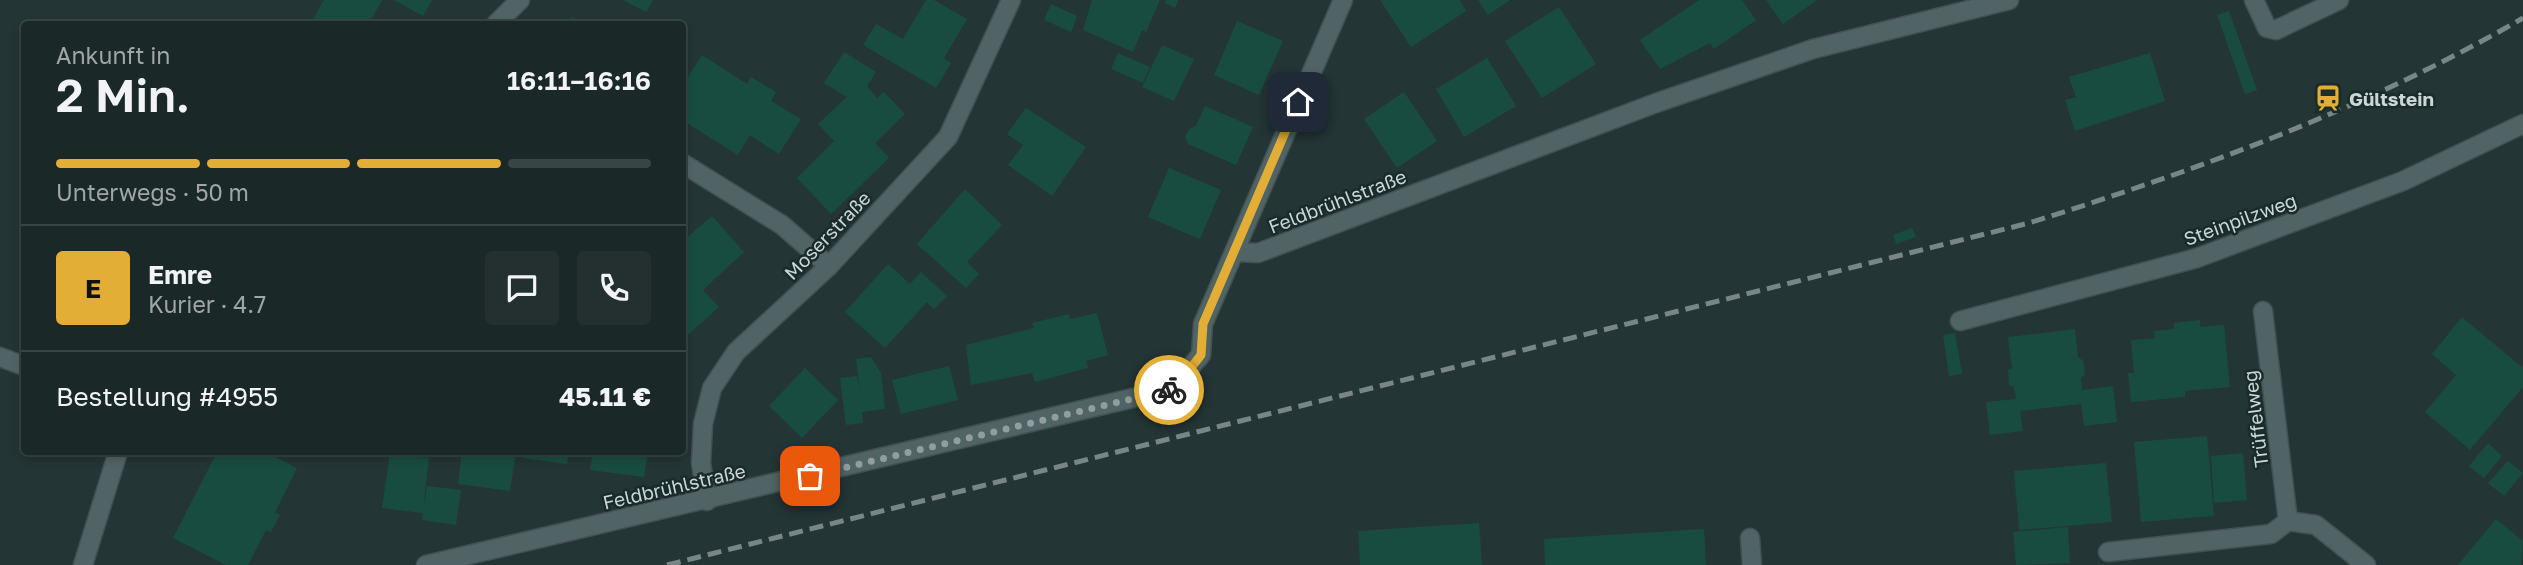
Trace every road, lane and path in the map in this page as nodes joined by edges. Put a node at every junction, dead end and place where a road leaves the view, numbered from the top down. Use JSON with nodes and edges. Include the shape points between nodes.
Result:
{"nodes":[{"id":1,"x":520,"y":0,"type":"edge"},
{"id":2,"x":1011,"y":0,"type":"edge"},
{"id":3,"x":1343,"y":0,"type":"edge"},
{"id":4,"x":2009,"y":0,"type":"edge"},
{"id":5,"x":2254,"y":0,"type":"edge"},
{"id":6,"x":2339,"y":0,"type":"edge"},
{"id":7,"x":499,"y":21,"type":"edge"},
{"id":8,"x":2523,"y":124,"type":"edge"},
{"id":9,"x":686,"y":165,"type":"edge"},
{"id":10,"x":1235,"y":252,"type":"junction"},
{"id":11,"x":829,"y":266,"type":"junction"},
{"id":12,"x":2263,"y":311,"type":"dead end"},
{"id":13,"x":1960,"y":321,"type":"dead end"},
{"id":14,"x":0,"y":357,"type":"edge"},
{"id":15,"x":21,"y":365,"type":"edge"},
{"id":16,"x":117,"y":455,"type":"edge"},
{"id":17,"x":707,"y":501,"type":"junction"},
{"id":18,"x":2288,"y":521,"type":"junction"},
{"id":19,"x":1750,"y":538,"type":"dead end"},
{"id":20,"x":2108,"y":552,"type":"dead end"},
{"id":21,"x":83,"y":565,"type":"edge"},
{"id":22,"x":426,"y":565,"type":"edge"},
{"id":23,"x":1752,"y":565,"type":"edge"},
{"id":24,"x":2366,"y":565,"type":"edge"}],
"edges":[{"from":1,"to":7,"type":"street"},
{"from":2,"to":11,"type":"street","name":"Moserstraße","via":[[948,137]]},
{"from":3,"to":10,"type":"street"},
{"from":4,"to":10,"type":"street","name":"Feldbrühlstraße","via":[[1813,49],[1258,253]]},
{"from":5,"to":6,"type":"street","via":[[2267,28],[2276,30]]},
{"from":8,"to":13,"type":"street","name":"Steinpilzweg","via":[[2403,181],[2197,258]]},
{"from":9,"to":11,"type":"street","via":[[782,225]]},
{"from":10,"to":17,"type":"street","name":"Feldbrühlstraße","via":[[1203,324],[1201,355],[1171,389]]},
{"from":11,"to":17,"type":"street","name":"Moserstraße","via":[[736,352],[712,388],[703,424],[701,463]]},
{"from":12,"to":18,"type":"street","name":"Trüffelweg"},
{"from":14,"to":15,"type":"street"},
{"from":16,"to":21,"type":"street"},
{"from":17,"to":22,"type":"street","name":"Feldbrühlstraße"},
{"from":18,"to":20,"type":"street","via":[[2271,534]]},
{"from":18,"to":24,"type":"street","via":[[2316,525]]},
{"from":19,"to":23,"type":"street"}]}
